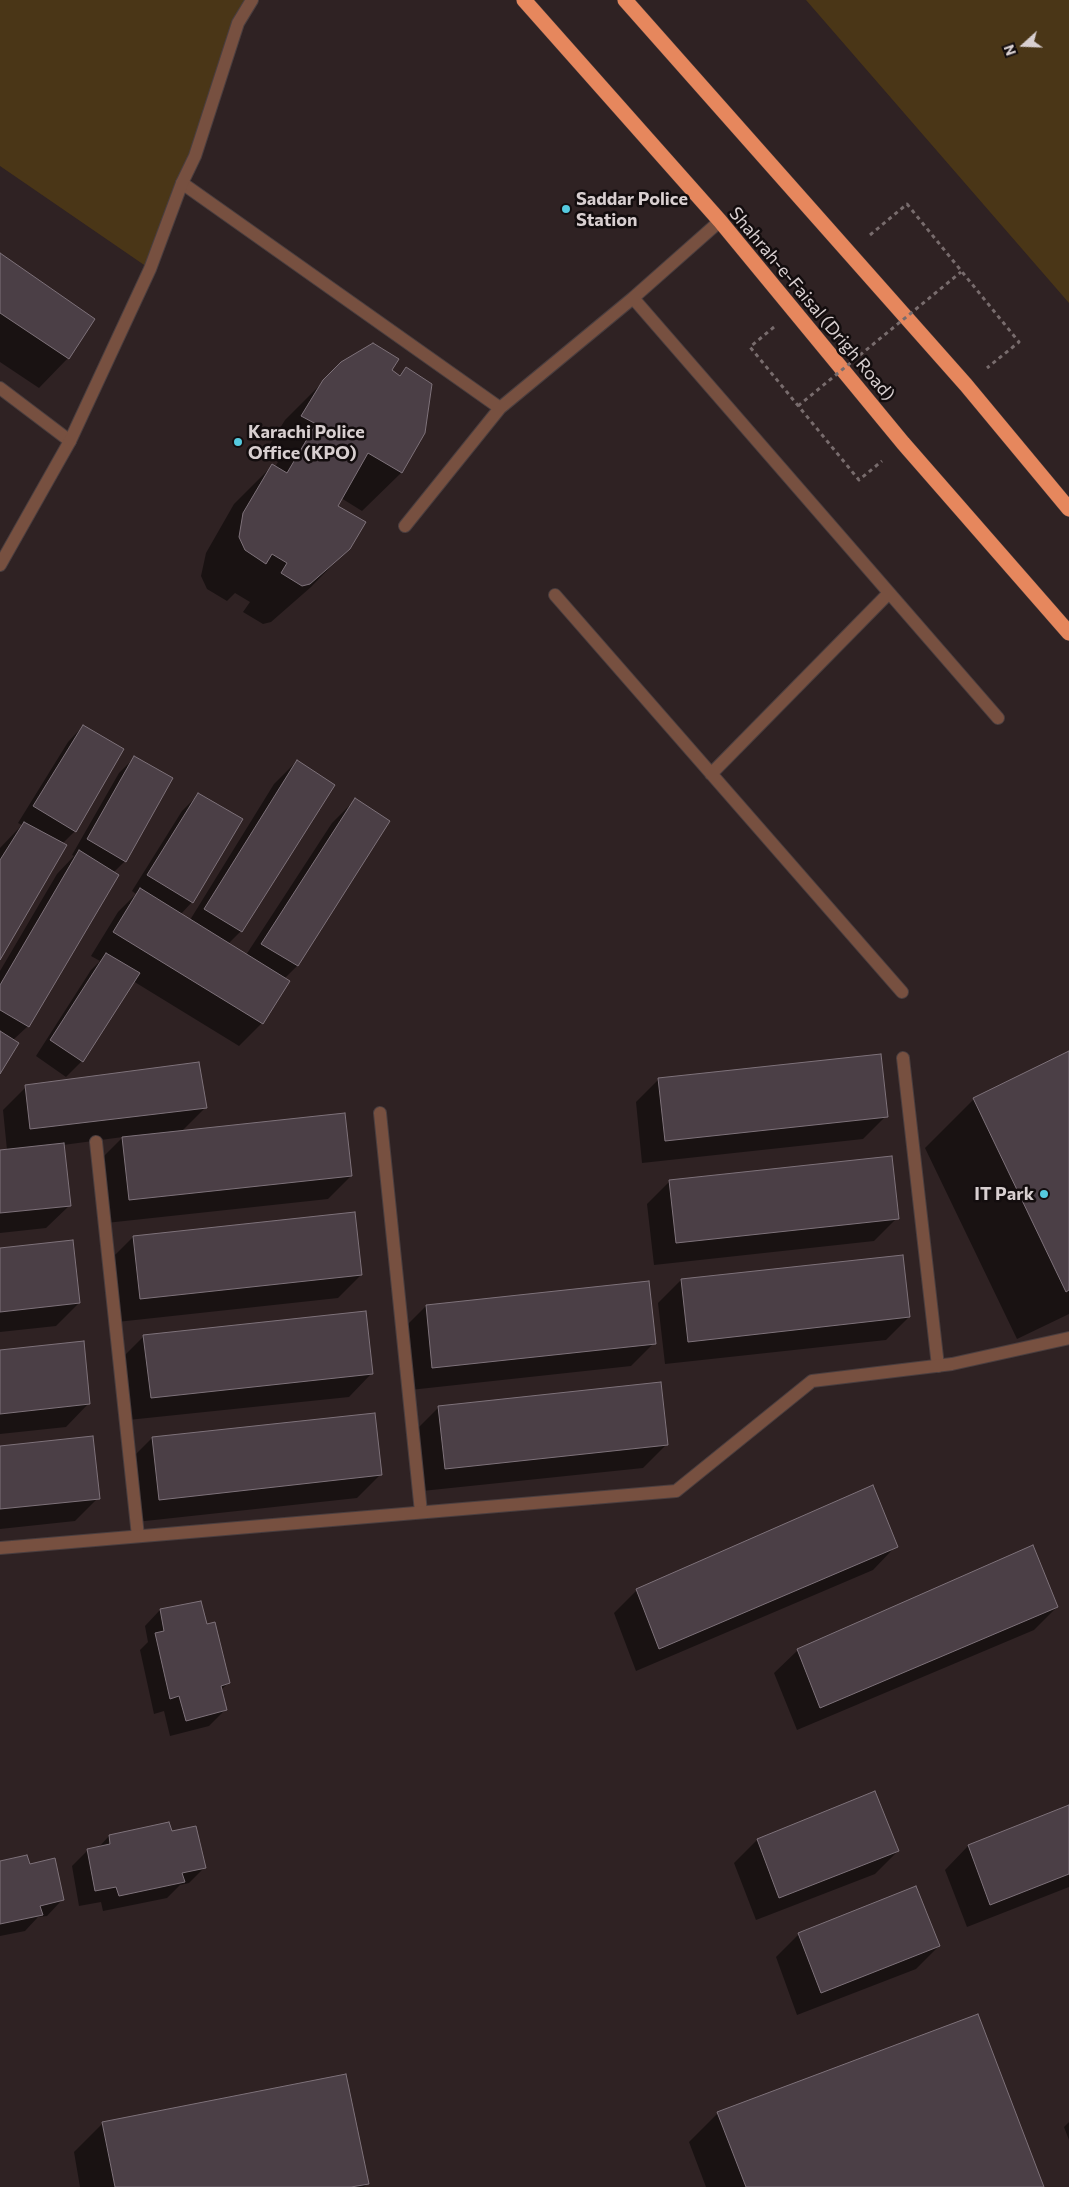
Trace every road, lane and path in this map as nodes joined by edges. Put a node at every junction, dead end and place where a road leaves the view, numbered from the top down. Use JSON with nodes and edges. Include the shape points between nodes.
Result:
{"nodes":[{"id":1,"x":252,"y":0,"type":"edge"},
{"id":2,"x":524,"y":0,"type":"edge"},
{"id":3,"x":625,"y":0,"type":"edge"},
{"id":4,"x":182,"y":183,"type":"junction"},
{"id":5,"x":720,"y":221,"type":"junction"},
{"id":6,"x":848,"y":252,"type":"junction"},
{"id":7,"x":961,"y":272,"type":"junction"},
{"id":8,"x":633,"y":298,"type":"junction"},
{"id":9,"x":750,"y":347,"type":"dead end"},
{"id":10,"x":966,"y":385,"type":"junction"},
{"id":11,"x":0,"y":388,"type":"edge"},
{"id":12,"x":798,"y":406,"type":"junction"},
{"id":13,"x":500,"y":408,"type":"junction"},
{"id":14,"x":70,"y":441,"type":"junction"},
{"id":15,"x":859,"y":480,"type":"dead end"},
{"id":16,"x":1069,"y":509,"type":"edge"},
{"id":17,"x":405,"y":526,"type":"dead end"},
{"id":18,"x":0,"y":565,"type":"edge"},
{"id":19,"x":555,"y":594,"type":"dead end"},
{"id":20,"x":888,"y":594,"type":"junction"},
{"id":21,"x":1069,"y":633,"type":"edge"},
{"id":22,"x":998,"y":718,"type":"dead end"},
{"id":23,"x":711,"y":774,"type":"junction"},
{"id":24,"x":902,"y":992,"type":"dead end"},
{"id":25,"x":903,"y":1058,"type":"dead end"},
{"id":26,"x":380,"y":1113,"type":"dead end"},
{"id":27,"x":96,"y":1142,"type":"dead end"},
{"id":28,"x":1069,"y":1338,"type":"edge"},
{"id":29,"x":938,"y":1366,"type":"junction"},
{"id":30,"x":421,"y":1512,"type":"junction"},
{"id":31,"x":138,"y":1536,"type":"junction"},
{"id":32,"x":0,"y":1548,"type":"edge"}],
"edges":[{"from":1,"to":4,"type":"street","via":[[238,23],[196,156]]},
{"from":2,"to":5,"type":"highway","name":"Shahrah-e-Faisal (Drigh Road)"},
{"from":3,"to":6,"type":"highway"},
{"from":4,"to":13,"type":"street"},
{"from":4,"to":14,"type":"street","via":[[150,269]]},
{"from":5,"to":8,"type":"street"},
{"from":5,"to":21,"type":"highway","name":"Shahrah-e-Faisal (Drigh Road)","via":[[903,444]]},
{"from":6,"to":7,"type":"path","via":[[907,204]]},
{"from":6,"to":10,"type":"highway"},
{"from":7,"to":10,"type":"path","via":[[1019,342]]},
{"from":7,"to":12,"type":"path","bridge":true},
{"from":8,"to":13,"type":"street"},
{"from":8,"to":20,"type":"street"},
{"from":9,"to":12,"type":"path"},
{"from":10,"to":16,"type":"highway"},
{"from":11,"to":14,"type":"street"},
{"from":12,"to":15,"type":"path"},
{"from":13,"to":17,"type":"street"},
{"from":14,"to":18,"type":"street"},
{"from":19,"to":23,"type":"street"},
{"from":20,"to":22,"type":"street"},
{"from":20,"to":23,"type":"street"},
{"from":23,"to":24,"type":"street"},
{"from":25,"to":29,"type":"street"},
{"from":26,"to":30,"type":"street"},
{"from":27,"to":31,"type":"street"},
{"from":28,"to":29,"type":"street"},
{"from":29,"to":30,"type":"street","via":[[812,1381],[676,1491]]},
{"from":30,"to":31,"type":"street"},
{"from":31,"to":32,"type":"street"}]}
